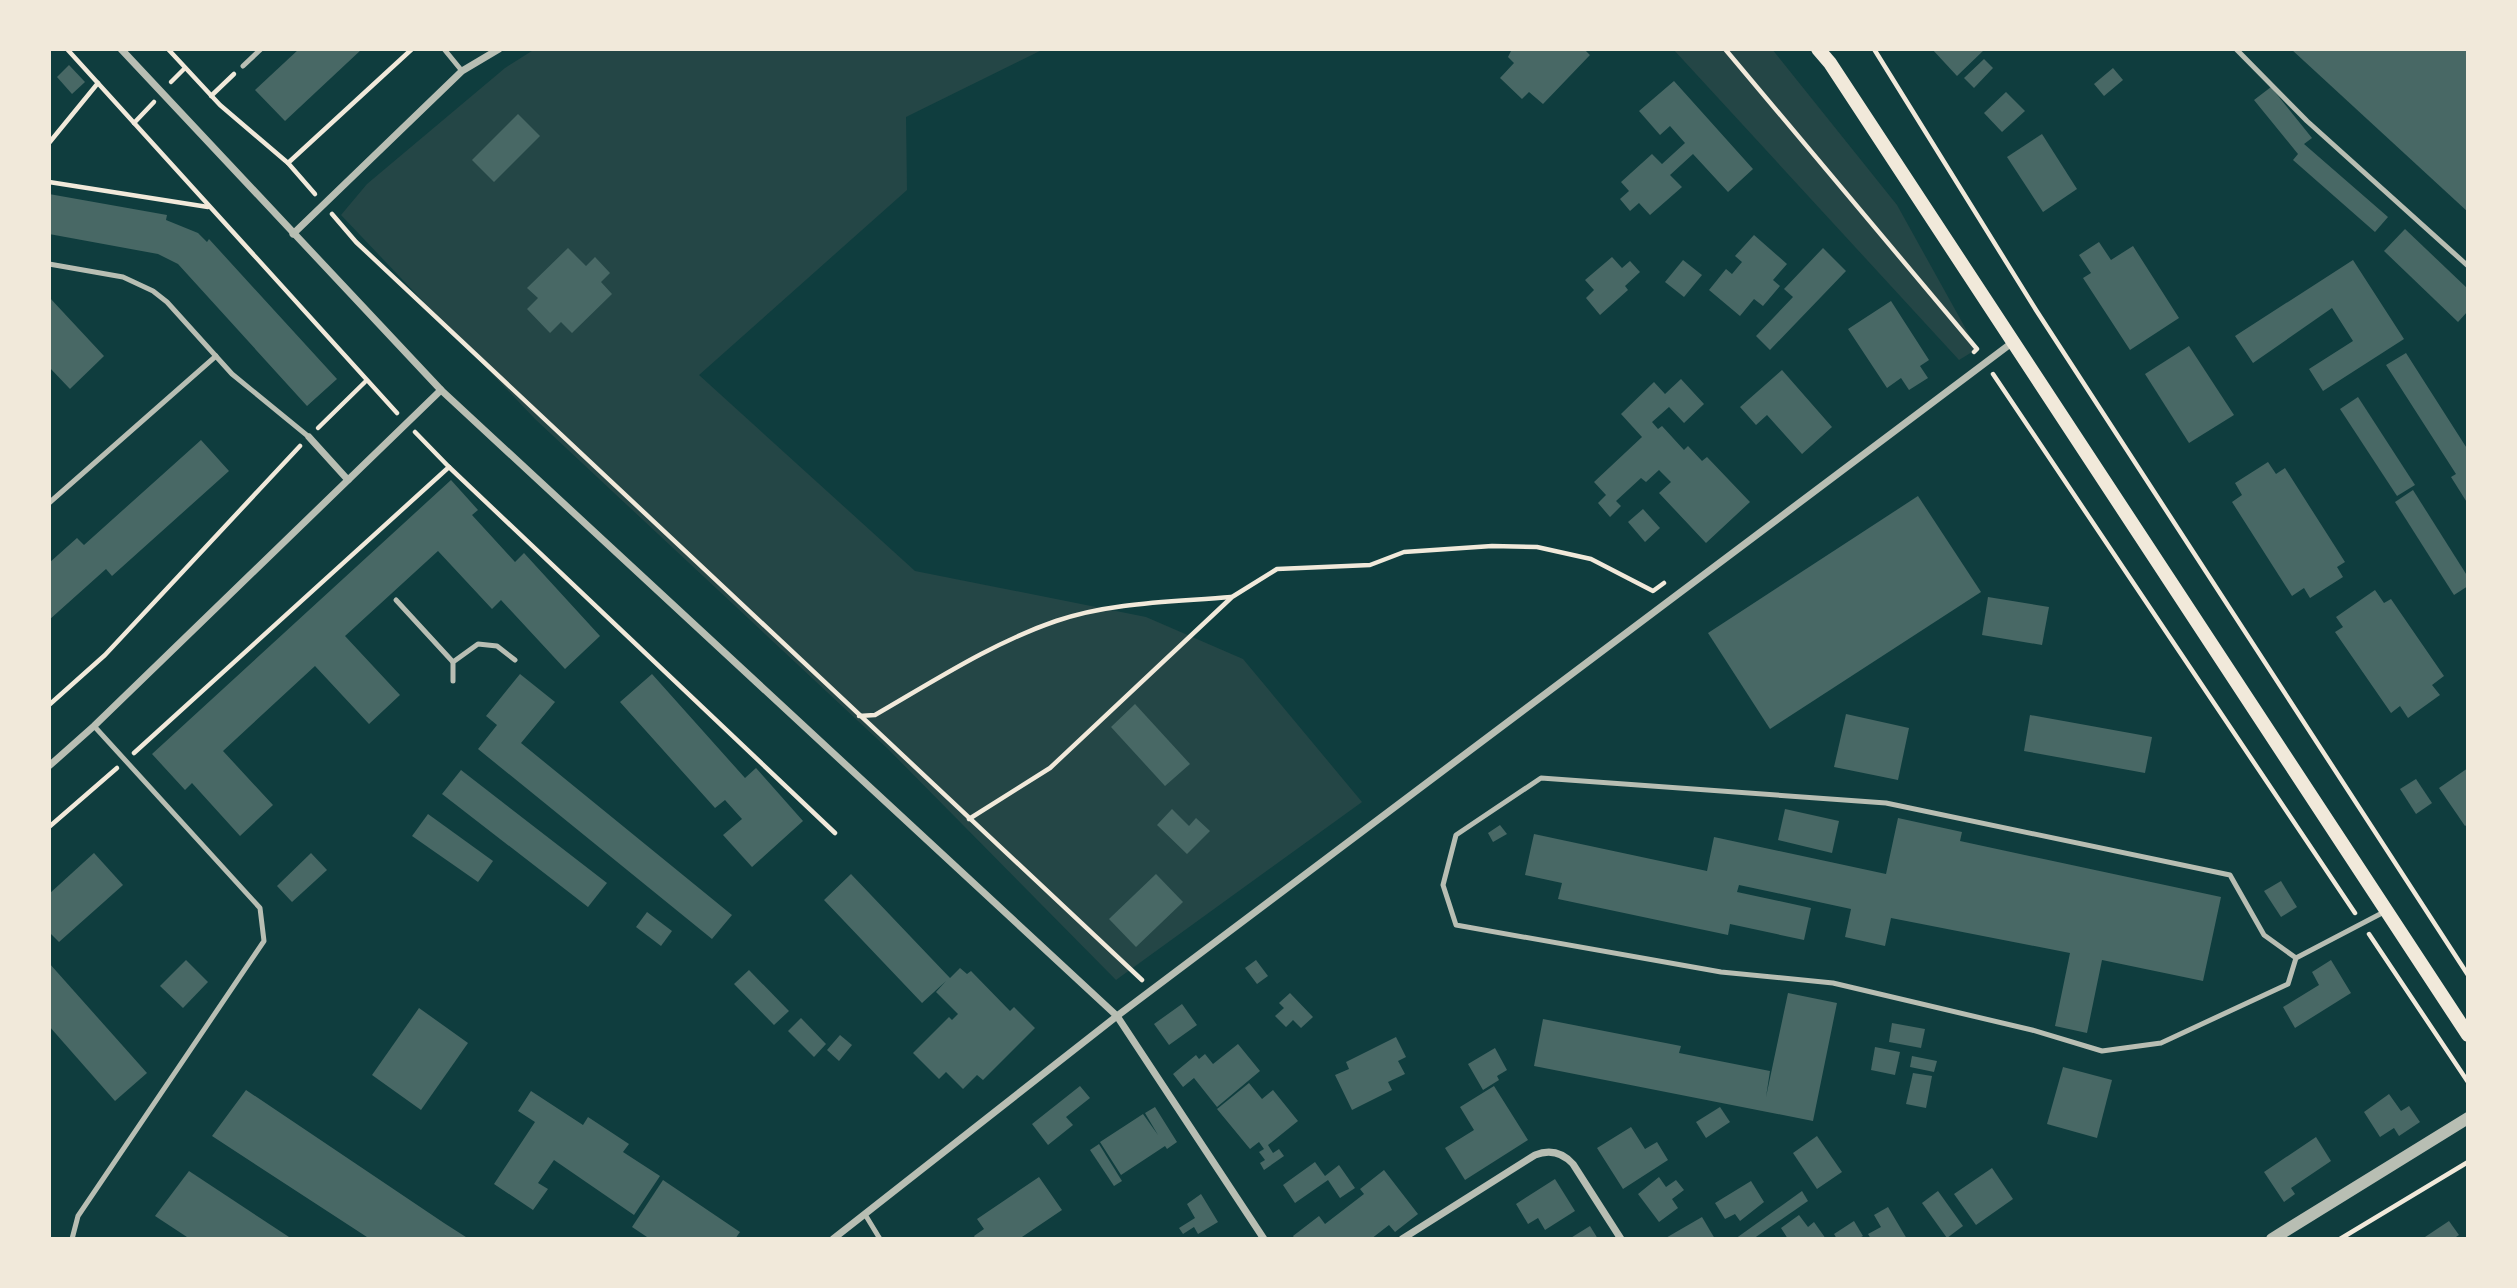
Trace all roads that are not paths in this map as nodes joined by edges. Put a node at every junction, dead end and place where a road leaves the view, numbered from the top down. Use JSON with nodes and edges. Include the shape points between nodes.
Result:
{"nodes":[{"id":1,"x":121,"y":49,"type":"edge"},
{"id":2,"x":261,"y":49,"type":"edge"},
{"id":3,"x":444,"y":49,"type":"edge"},
{"id":4,"x":499,"y":49,"type":"edge"},
{"id":5,"x":1818,"y":49,"type":"edge"},
{"id":6,"x":2236,"y":49,"type":"edge"},
{"id":7,"x":243,"y":66,"type":"road end"},
{"id":8,"x":462,"y":71,"type":"junction"},
{"id":9,"x":293,"y":234,"type":"junction"},
{"id":10,"x":49,"y":264,"type":"edge"},
{"id":11,"x":2468,"y":265,"type":"edge"},
{"id":12,"x":2014,"y":342,"type":"junction"},
{"id":13,"x":216,"y":356,"type":"junction"},
{"id":14,"x":441,"y":390,"type":"junction"},
{"id":15,"x":309,"y":437,"type":"joint"},
{"id":16,"x":348,"y":480,"type":"junction"},
{"id":17,"x":49,"y":503,"type":"edge"},
{"id":18,"x":396,"y":600,"type":"dead end"},
{"id":19,"x":515,"y":660,"type":"dead end"},
{"id":20,"x":453,"y":662,"type":"junction"},
{"id":21,"x":453,"y":681,"type":"dead end"},
{"id":22,"x":94,"y":726,"type":"junction"},
{"id":23,"x":49,"y":766,"type":"edge"},
{"id":24,"x":2387,"y":911,"type":"junction"},
{"id":25,"x":2297,"y":958,"type":"junction"},
{"id":26,"x":1117,"y":1016,"type":"junction"},
{"id":27,"x":2468,"y":1035,"type":"edge"},
{"id":28,"x":2468,"y":1118,"type":"edge"},
{"id":29,"x":866,"y":1216,"type":"junction"},
{"id":30,"x":72,"y":1239,"type":"edge"},
{"id":31,"x":833,"y":1239,"type":"edge"},
{"id":32,"x":880,"y":1239,"type":"edge"},
{"id":33,"x":1264,"y":1239,"type":"edge"},
{"id":34,"x":1402,"y":1239,"type":"edge"},
{"id":35,"x":1621,"y":1239,"type":"edge"},
{"id":36,"x":2272,"y":1239,"type":"edge"}],
"edges":[{"from":1,"to":9,"type":"street"},
{"from":2,"to":7,"type":"lane"},
{"from":3,"to":8,"type":"lane"},
{"from":4,"to":8,"type":"street"},
{"from":5,"to":12,"type":"main road"},
{"from":6,"to":11,"type":"lane","via":[[2307,121]]},
{"from":8,"to":9,"type":"street"},
{"from":9,"to":14,"type":"street"},
{"from":10,"to":13,"type":"lane","via":[[123,277],[142,285],[167,302]]},
{"from":12,"to":24,"type":"main road"},
{"from":12,"to":26,"type":"street"},
{"from":13,"to":15,"type":"lane"},
{"from":13,"to":17,"type":"lane"},
{"from":14,"to":16,"type":"street"},
{"from":14,"to":26,"type":"street"},
{"from":15,"to":16,"type":"street"},
{"from":16,"to":22,"type":"street"},
{"from":18,"to":20,"type":"lane"},
{"from":19,"to":20,"type":"lane","via":[[497,646],[484,643]]},
{"from":20,"to":21,"type":"lane"},
{"from":22,"to":23,"type":"street"},
{"from":22,"to":30,"type":"lane","via":[[260,908],[264,941],[78,1216]]},
{"from":24,"to":25,"type":"lane"},
{"from":24,"to":27,"type":"main road"},
{"from":25,"to":25,"type":"lane","via":[[2264,935],[2230,875],[1886,803],[1541,778],[1456,835],[1443,886],[1456,925],[1721,972],[1833,983],[2102,1051],[2161,1043],[2288,984]]},
{"from":26,"to":29,"type":"street"},
{"from":26,"to":33,"type":"street"},
{"from":28,"to":36,"type":"street"},
{"from":29,"to":31,"type":"street"},
{"from":29,"to":32,"type":"lane"},
{"from":34,"to":35,"type":"street","via":[[1535,1155],[1549,1151],[1562,1154],[1573,1164]]}]}
